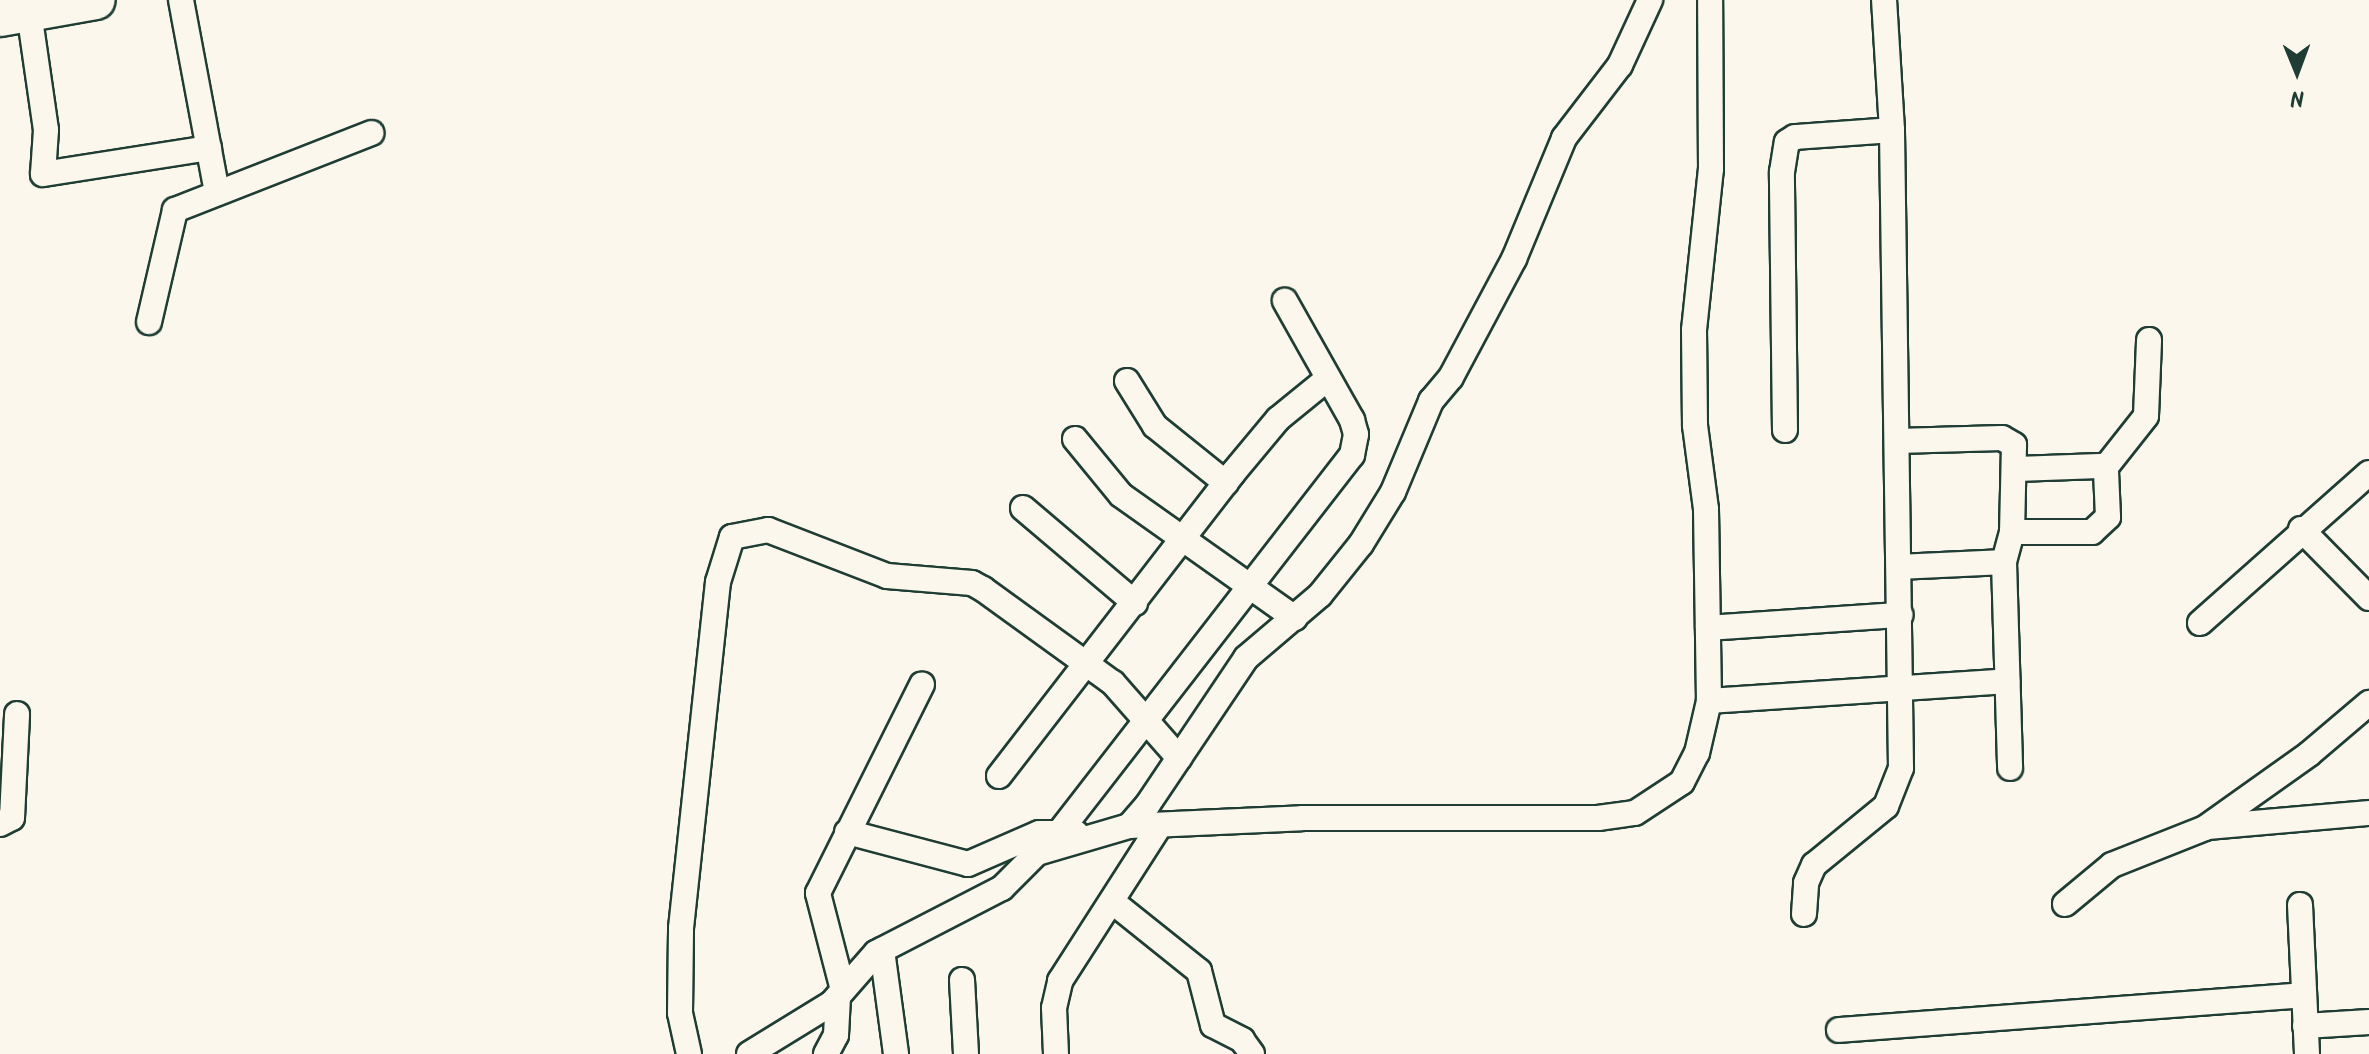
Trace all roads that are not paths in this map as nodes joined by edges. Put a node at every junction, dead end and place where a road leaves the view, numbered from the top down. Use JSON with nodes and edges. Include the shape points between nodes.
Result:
{"nodes":[{"id":1,"x":96,"y":0,"type":"edge"},
{"id":2,"x":181,"y":0,"type":"edge"},
{"id":3,"x":1650,"y":0,"type":"edge"},
{"id":4,"x":1710,"y":0,"type":"edge"},
{"id":5,"x":1884,"y":0,"type":"edge"},
{"id":6,"x":14,"y":15,"type":"edge"},
{"id":7,"x":1892,"y":130,"type":"junction"},
{"id":8,"x":371,"y":133,"type":"dead end"},
{"id":9,"x":209,"y":148,"type":"junction"},
{"id":10,"x":217,"y":193,"type":"junction"},
{"id":11,"x":1285,"y":301,"type":"dead end"},
{"id":12,"x":149,"y":322,"type":"dead end"},
{"id":13,"x":2149,"y":340,"type":"dead end"},
{"id":14,"x":1327,"y":379,"type":"junction"},
{"id":15,"x":1127,"y":381,"type":"dead end"},
{"id":16,"x":1785,"y":430,"type":"dead end"},
{"id":17,"x":1075,"y":439,"type":"dead end"},
{"id":18,"x":1897,"y":441,"type":"junction"},
{"id":19,"x":2105,"y":468,"type":"junction"},
{"id":20,"x":2015,"y":469,"type":"junction"},
{"id":21,"x":2369,"y":473,"type":"edge"},
{"id":22,"x":1226,"y":483,"type":"junction"},
{"id":23,"x":1023,"y":508,"type":"dead end"},
{"id":24,"x":2301,"y":529,"type":"junction"},
{"id":25,"x":2012,"y":532,"type":"junction"},
{"id":26,"x":1183,"y":539,"type":"junction"},
{"id":27,"x":2004,"y":562,"type":"junction"},
{"id":28,"x":1899,"y":567,"type":"junction"},
{"id":29,"x":1251,"y":586,"type":"junction"},
{"id":30,"x":2369,"y":598,"type":"edge"},
{"id":31,"x":1135,"y":603,"type":"junction"},
{"id":32,"x":1901,"y":615,"type":"junction"},
{"id":33,"x":1295,"y":618,"type":"junction"},
{"id":34,"x":2200,"y":623,"type":"dead end"},
{"id":35,"x":1708,"y":628,"type":"junction"},
{"id":36,"x":1089,"y":665,"type":"junction"},
{"id":37,"x":2007,"y":681,"type":"junction"},
{"id":38,"x":922,"y":684,"type":"dead end"},
{"id":39,"x":1901,"y":687,"type":"junction"},
{"id":40,"x":1709,"y":701,"type":"junction"},
{"id":41,"x":2369,"y":703,"type":"edge"},
{"id":42,"x":17,"y":714,"type":"dead end"},
{"id":43,"x":1146,"y":725,"type":"junction"},
{"id":44,"x":1179,"y":758,"type":"junction"},
{"id":45,"x":2010,"y":768,"type":"dead end"},
{"id":46,"x":999,"y":776,"type":"dead end"},
{"id":47,"x":2369,"y":813,"type":"edge"},
{"id":48,"x":0,"y":824,"type":"edge"},
{"id":49,"x":1160,"y":825,"type":"junction"},
{"id":50,"x":1129,"y":826,"type":"junction"},
{"id":51,"x":2205,"y":828,"type":"junction"},
{"id":52,"x":1061,"y":830,"type":"junction"},
{"id":53,"x":847,"y":832,"type":"junction"},
{"id":54,"x":1094,"y":837,"type":"junction"},
{"id":55,"x":1114,"y":903,"type":"junction"},
{"id":56,"x":2065,"y":904,"type":"dead end"},
{"id":57,"x":2300,"y":905,"type":"dead end"},
{"id":58,"x":1804,"y":914,"type":"dead end"},
{"id":59,"x":882,"y":950,"type":"junction"},
{"id":60,"x":962,"y":980,"type":"dead end"},
{"id":61,"x":840,"y":993,"type":"junction"},
{"id":62,"x":2304,"y":995,"type":"junction"},
{"id":63,"x":2369,"y":1022,"type":"edge"},
{"id":64,"x":2305,"y":1026,"type":"junction"},
{"id":65,"x":1839,"y":1030,"type":"dead end"},
{"id":66,"x":689,"y":1054,"type":"edge"},
{"id":67,"x":749,"y":1054,"type":"edge"},
{"id":68,"x":826,"y":1054,"type":"edge"},
{"id":69,"x":896,"y":1054,"type":"edge"},
{"id":70,"x":966,"y":1054,"type":"edge"},
{"id":71,"x":1056,"y":1054,"type":"edge"},
{"id":72,"x":1252,"y":1054,"type":"edge"},
{"id":73,"x":2307,"y":1054,"type":"edge"}],
"edges":[{"from":1,"to":6,"type":"main road"},
{"from":2,"to":9,"type":"street"},
{"from":3,"to":33,"type":"street","via":[[1620,65],[1564,138],[1514,259],[1456,367],[1431,401],[1393,492],[1361,544]]},
{"from":4,"to":35,"type":"street","via":[[1711,169],[1694,330]]},
{"from":5,"to":7,"type":"street"},
{"from":6,"to":9,"type":"street","via":[[46,130],[43,174]]},
{"from":7,"to":16,"type":"street","via":[[1795,137],[1787,142],[1782,172]]},
{"from":7,"to":18,"type":"street"},
{"from":8,"to":10,"type":"street"},
{"from":9,"to":10,"type":"street"},
{"from":10,"to":12,"type":"street","via":[[186,204],[168,220]]},
{"from":11,"to":14,"type":"street"},
{"from":13,"to":19,"type":"street","via":[[2146,416]]},
{"from":14,"to":22,"type":"street","via":[[1278,419]]},
{"from":14,"to":29,"type":"street","via":[[1352,420],[1352,455]]},
{"from":15,"to":22,"type":"street","via":[[1155,426]]},
{"from":17,"to":26,"type":"street","via":[[1103,480]]},
{"from":18,"to":20,"type":"street","via":[[2002,438],[2014,445]]},
{"from":18,"to":28,"type":"street"},
{"from":19,"to":20,"type":"street"},
{"from":19,"to":25,"type":"street","via":[[2108,517],[2099,529]]},
{"from":20,"to":25,"type":"street"},
{"from":21,"to":24,"type":"street"},
{"from":22,"to":26,"type":"street"},
{"from":23,"to":31,"type":"street"},
{"from":24,"to":30,"type":"street"},
{"from":24,"to":34,"type":"street"},
{"from":25,"to":27,"type":"street"},
{"from":26,"to":29,"type":"street"},
{"from":26,"to":31,"type":"street"},
{"from":27,"to":28,"type":"street"},
{"from":27,"to":37,"type":"street"},
{"from":28,"to":32,"type":"street"},
{"from":29,"to":33,"type":"street"},
{"from":29,"to":43,"type":"street"},
{"from":31,"to":36,"type":"street"},
{"from":32,"to":35,"type":"street"},
{"from":32,"to":39,"type":"street"},
{"from":33,"to":44,"type":"street","via":[[1246,658]]},
{"from":35,"to":40,"type":"street"},
{"from":36,"to":43,"type":"street","via":[[1113,683]]},
{"from":36,"to":46,"type":"street"},
{"from":36,"to":66,"type":"street","via":[[972,583],[887,576],[768,530],[732,537],[718,582],[681,928],[680,1013]]},
{"from":37,"to":39,"type":"street"},
{"from":37,"to":45,"type":"street"},
{"from":38,"to":53,"type":"street"},
{"from":39,"to":40,"type":"street"},
{"from":39,"to":58,"type":"street","via":[[1901,768],[1894,791],[1859,832],[1825,851],[1814,865],[1806,883]]},
{"from":40,"to":49,"type":"street","via":[[1697,753],[1682,782],[1635,813],[1598,818],[1302,818]]},
{"from":41,"to":51,"type":"street"},
{"from":42,"to":48,"type":"street","via":[[12,818]]},
{"from":43,"to":44,"type":"street"},
{"from":43,"to":52,"type":"street"},
{"from":44,"to":50,"type":"street"},
{"from":47,"to":51,"type":"street"},
{"from":49,"to":50,"type":"street"},
{"from":49,"to":55,"type":"street"},
{"from":50,"to":54,"type":"street"},
{"from":51,"to":56,"type":"street","via":[[2112,865]]},
{"from":52,"to":53,"type":"street","via":[[1039,833],[968,864]]},
{"from":52,"to":54,"type":"street"},
{"from":53,"to":61,"type":"street","via":[[817,902]]},
{"from":54,"to":59,"type":"street","via":[[1037,853],[1002,888]]},
{"from":55,"to":71,"type":"street","via":[[1060,981],[1054,1008]]},
{"from":55,"to":72,"type":"street","via":[[1199,971],[1213,1025],[1242,1040]]},
{"from":57,"to":62,"type":"street"},
{"from":59,"to":61,"type":"street"},
{"from":59,"to":69,"type":"street"},
{"from":60,"to":70,"type":"street"},
{"from":61,"to":67,"type":"street","via":[[805,1024]]},
{"from":61,"to":68,"type":"street","via":[[836,1035]]},
{"from":62,"to":64,"type":"street"},
{"from":62,"to":65,"type":"street"},
{"from":63,"to":64,"type":"street"},
{"from":64,"to":73,"type":"street"}]}
